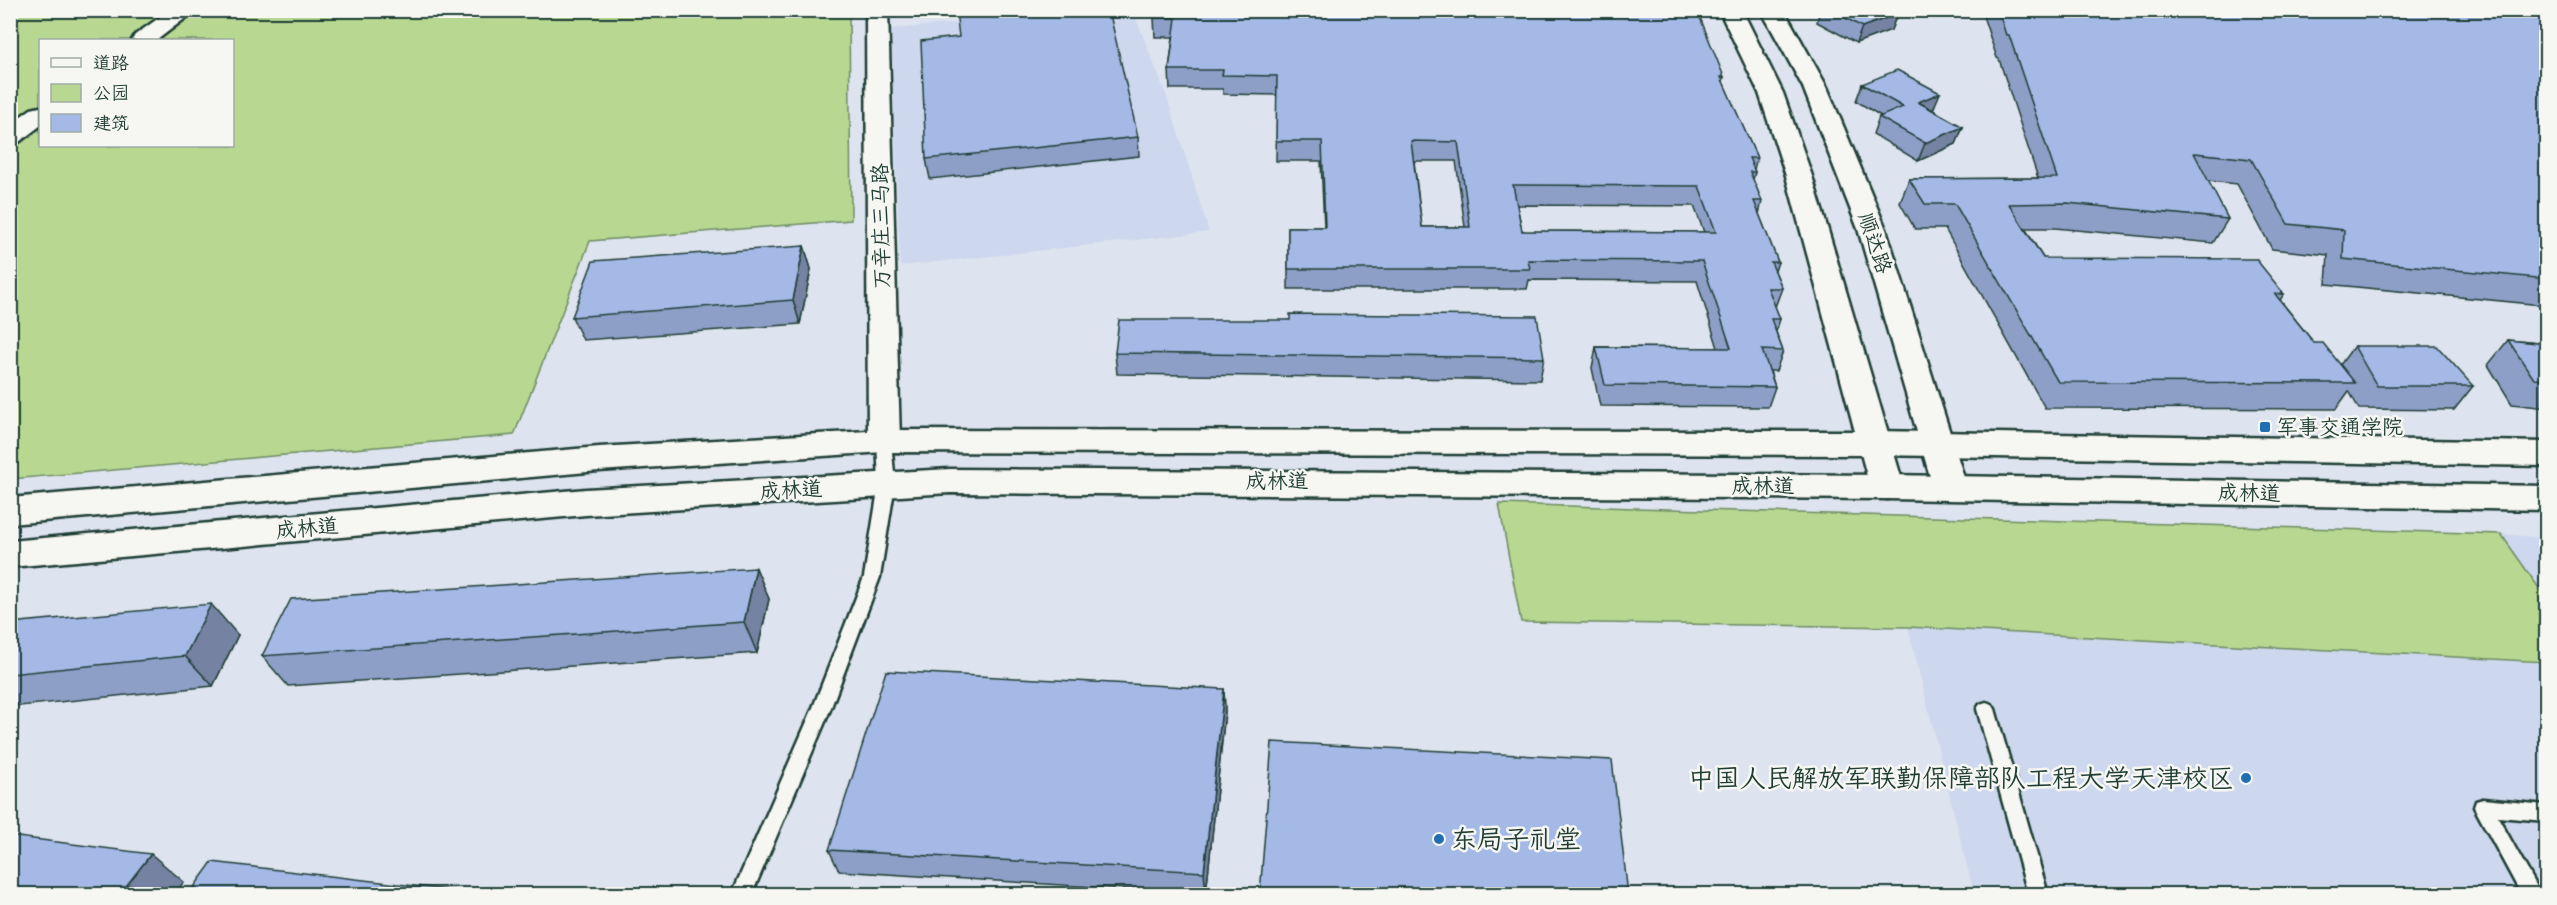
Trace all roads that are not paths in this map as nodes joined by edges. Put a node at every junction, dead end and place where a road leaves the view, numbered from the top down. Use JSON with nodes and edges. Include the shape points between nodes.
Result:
{"nodes":[{"id":1,"x":185,"y":10,"type":"edge"},
{"id":2,"x":878,"y":10,"type":"edge"},
{"id":3,"x":1730,"y":10,"type":"edge"},
{"id":4,"x":1772,"y":10,"type":"edge"},
{"id":5,"x":144,"y":39,"type":"edge"},
{"id":6,"x":39,"y":115,"type":"edge"},
{"id":7,"x":10,"y":136,"type":"edge"},
{"id":8,"x":884,"y":441,"type":"junction"},
{"id":9,"x":1874,"y":443,"type":"junction"},
{"id":10,"x":1938,"y":444,"type":"junction"},
{"id":11,"x":2547,"y":453,"type":"edge"},
{"id":12,"x":887,"y":484,"type":"junction"},
{"id":13,"x":1887,"y":487,"type":"junction"},
{"id":14,"x":1950,"y":487,"type":"junction"},
{"id":15,"x":2547,"y":498,"type":"edge"},
{"id":16,"x":10,"y":511,"type":"edge"},
{"id":17,"x":10,"y":554,"type":"edge"},
{"id":18,"x":1986,"y":709,"type":"dead end"},
{"id":19,"x":2547,"y":813,"type":"edge"},
{"id":20,"x":742,"y":894,"type":"edge"},
{"id":21,"x":2038,"y":894,"type":"edge"},
{"id":22,"x":2531,"y":894,"type":"edge"}],
"edges":[{"from":1,"to":5,"type":"main road"},
{"from":2,"to":8,"type":"main road","name":"万辛庄三马路"},
{"from":3,"to":9,"type":"main road","via":[[1771,93],[1792,155]]},
{"from":4,"to":10,"type":"main road","name":"顺达路","via":[[1815,87],[1872,228]]},
{"from":6,"to":7,"type":"main road"},
{"from":8,"to":9,"type":"main road","name":"成林道"},
{"from":8,"to":12,"type":"lane"},
{"from":8,"to":16,"type":"main road","name":"成林道","via":[[598,459]]},
{"from":9,"to":10,"type":"main road","name":"成林道"},
{"from":9,"to":13,"type":"main road"},
{"from":10,"to":11,"type":"main road","name":"成林道"},
{"from":10,"to":14,"type":"main road","name":"顺达路"},
{"from":12,"to":13,"type":"main road","name":"成林道","via":[[1157,480]]},
{"from":12,"to":17,"type":"main road","name":"成林道","via":[[586,502]]},
{"from":12,"to":20,"type":"lane","via":[[872,578],[821,710]]},
{"from":13,"to":14,"type":"main road","name":"成林道"},
{"from":14,"to":15,"type":"main road","name":"成林道"},
{"from":18,"to":21,"type":"lane"},
{"from":19,"to":22,"type":"lane","via":[[2483,807]]}]}
